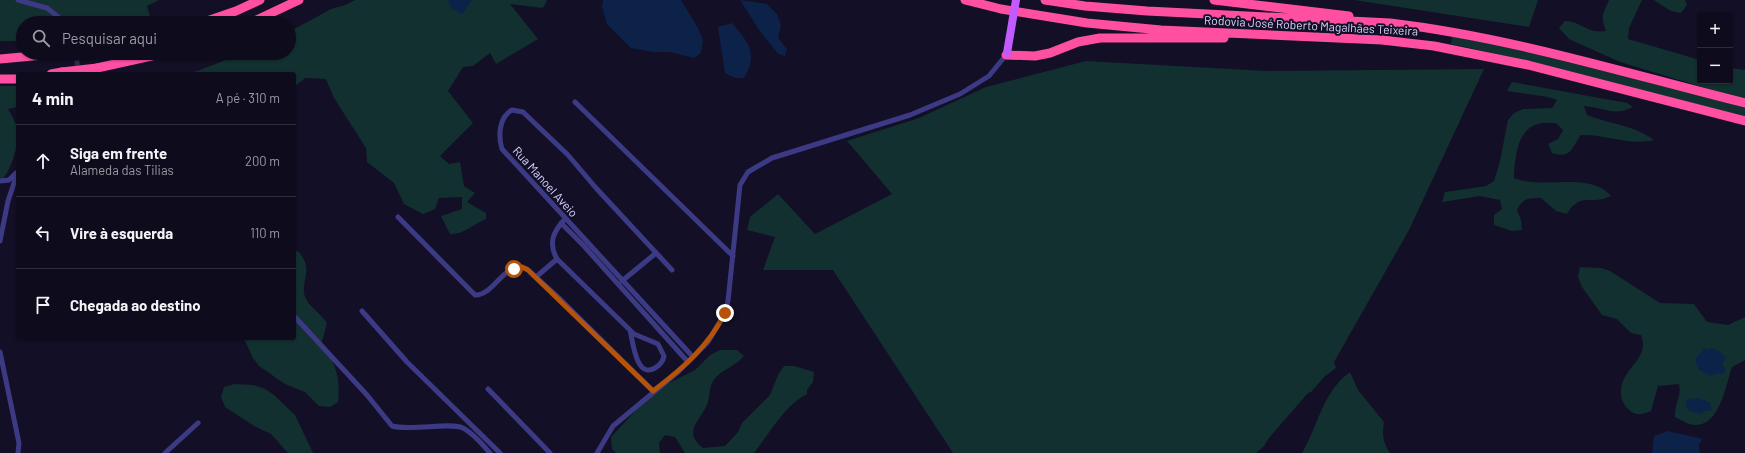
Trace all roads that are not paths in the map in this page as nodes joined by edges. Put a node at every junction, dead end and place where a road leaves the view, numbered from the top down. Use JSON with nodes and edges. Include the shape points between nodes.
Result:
{"nodes":[{"id":1,"x":18,"y":0,"type":"edge"},
{"id":2,"x":260,"y":0,"type":"edge"},
{"id":3,"x":299,"y":0,"type":"edge"},
{"id":4,"x":965,"y":0,"type":"edge"},
{"id":5,"x":1016,"y":0,"type":"edge"},
{"id":6,"x":1044,"y":0,"type":"edge"},
{"id":7,"x":1214,"y":0,"type":"edge"},
{"id":8,"x":57,"y":16,"type":"edge"},
{"id":9,"x":221,"y":16,"type":"edge"},
{"id":10,"x":265,"y":16,"type":"edge"},
{"id":11,"x":1390,"y":23,"type":"junction"},
{"id":12,"x":1303,"y":36,"type":"junction"},
{"id":13,"x":1006,"y":54,"type":"junction"},
{"id":14,"x":16,"y":57,"type":"edge"},
{"id":15,"x":0,"y":59,"type":"edge"},
{"id":16,"x":133,"y":60,"type":"edge"},
{"id":17,"x":62,"y":72,"type":"edge"},
{"id":18,"x":0,"y":79,"type":"edge"},
{"id":19,"x":16,"y":79,"type":"edge"},
{"id":20,"x":575,"y":102,"type":"dead end"},
{"id":21,"x":1745,"y":103,"type":"edge"},
{"id":22,"x":1745,"y":121,"type":"edge"},
{"id":23,"x":16,"y":173,"type":"edge"},
{"id":24,"x":16,"y":175,"type":"edge"},
{"id":25,"x":0,"y":181,"type":"edge"},
{"id":26,"x":398,"y":217,"type":"dead end"},
{"id":27,"x":563,"y":221,"type":"junction"},
{"id":28,"x":0,"y":241,"type":"edge"},
{"id":29,"x":656,"y":253,"type":"junction"},
{"id":30,"x":733,"y":256,"type":"junction"},
{"id":31,"x":557,"y":259,"type":"junction"},
{"id":32,"x":672,"y":270,"type":"dead end"},
{"id":33,"x":536,"y":277,"type":"junction"},
{"id":34,"x":622,"y":281,"type":"junction"},
{"id":35,"x":362,"y":311,"type":"dead end"},
{"id":36,"x":296,"y":318,"type":"edge"},
{"id":37,"x":630,"y":330,"type":"junction"},
{"id":38,"x":0,"y":352,"type":"edge"},
{"id":39,"x":693,"y":357,"type":"junction"},
{"id":40,"x":688,"y":362,"type":"junction"},
{"id":41,"x":488,"y":389,"type":"dead end"},
{"id":42,"x":653,"y":391,"type":"junction"},
{"id":43,"x":198,"y":423,"type":"dead end"},
{"id":44,"x":18,"y":453,"type":"edge"},
{"id":45,"x":165,"y":453,"type":"edge"},
{"id":46,"x":490,"y":453,"type":"edge"},
{"id":47,"x":500,"y":453,"type":"edge"},
{"id":48,"x":550,"y":453,"type":"edge"},
{"id":49,"x":597,"y":453,"type":"edge"}],
"edges":[{"from":1,"to":8,"type":"street","via":[[47,8]]},
{"from":2,"to":9,"type":"highway"},
{"from":3,"to":10,"type":"highway"},
{"from":4,"to":12,"type":"highway","name":"Rodovia José Roberto Magalhães Teixeira","via":[[1001,9],[1087,23],[1161,30]]},
{"from":5,"to":13,"type":"main road","bridge":true},
{"from":6,"to":11,"type":"highway","name":"Rodovia José Roberto Magalhães Teixeira","via":[[1147,11]]},
{"from":7,"to":11,"type":"highway","via":[[1361,17]]},
{"from":11,"to":21,"type":"highway","name":"Rodovia José Roberto Magalhães Teixeira","via":[[1458,33],[1523,47]]},
{"from":12,"to":13,"type":"highway","via":[[1100,38],[1078,42],[1035,56]]},
{"from":12,"to":22,"type":"highway","name":"Rodovia José Roberto Magalhães Teixeira","via":[[1382,40],[1454,50],[1528,65]]},
{"from":13,"to":30,"type":"street","via":[[990,76],[934,106],[772,158],[748,172],[740,185]]},
{"from":14,"to":15,"type":"highway"},
{"from":16,"to":17,"type":"highway","bridge":true},
{"from":18,"to":19,"type":"highway"},
{"from":20,"to":30,"type":"street"},
{"from":23,"to":25,"type":"street","via":[[9,180]]},
{"from":24,"to":28,"type":"street"},
{"from":26,"to":33,"type":"street","via":[[474,295],[482,293],[504,275],[518,268],[525,268]]},
{"from":27,"to":29,"type":"street","name":"Rua Manoel Aveio","via":[[502,149],[499,140],[501,124],[506,113],[512,110],[523,112],[568,155]]},
{"from":27,"to":31,"type":"street","via":[[552,235],[551,244]]},
{"from":27,"to":34,"type":"street","name":"Rua Manoel Aveio"},
{"from":27,"to":40,"type":"street"},
{"from":29,"to":32,"type":"street","name":"Rua Manoel Aveio"},
{"from":29,"to":34,"type":"street"},
{"from":30,"to":39,"type":"street","via":[[725,313],[708,342]]},
{"from":31,"to":33,"type":"street"},
{"from":31,"to":37,"type":"street"},
{"from":33,"to":42,"type":"street"},
{"from":34,"to":39,"type":"street","name":"Rua Manoel Aveio"},
{"from":35,"to":47,"type":"street","via":[[408,362]]},
{"from":36,"to":46,"type":"street","via":[[392,426],[459,426]]},
{"from":37,"to":37,"type":"street","via":[[640,338],[658,344],[664,356],[658,366],[651,370],[640,366]]},
{"from":38,"to":44,"type":"street"},
{"from":39,"to":40,"type":"street"},
{"from":40,"to":42,"type":"street"},
{"from":41,"to":48,"type":"street"},
{"from":42,"to":49,"type":"street","via":[[613,426]]},
{"from":43,"to":45,"type":"street"}]}
